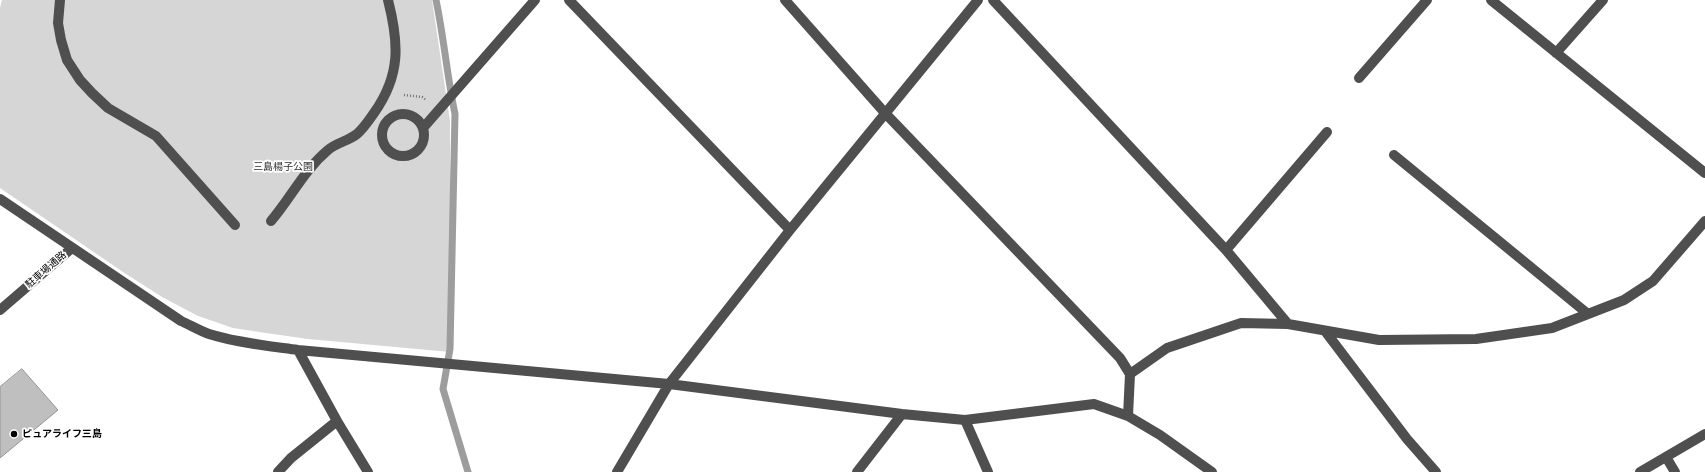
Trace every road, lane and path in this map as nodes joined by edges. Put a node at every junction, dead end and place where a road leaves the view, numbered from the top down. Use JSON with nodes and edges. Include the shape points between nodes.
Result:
{"nodes":[{"id":1,"x":60,"y":0,"type":"edge"},
{"id":2,"x":388,"y":0,"type":"edge"},
{"id":3,"x":535,"y":0,"type":"edge"},
{"id":4,"x":569,"y":0,"type":"edge"},
{"id":5,"x":785,"y":0,"type":"edge"},
{"id":6,"x":978,"y":0,"type":"edge"},
{"id":7,"x":993,"y":0,"type":"edge"},
{"id":8,"x":1427,"y":0,"type":"edge"},
{"id":9,"x":1491,"y":0,"type":"edge"},
{"id":10,"x":1603,"y":0,"type":"edge"},
{"id":11,"x":1556,"y":53,"type":"junction"},
{"id":12,"x":1359,"y":78,"type":"dead end"},
{"id":13,"x":382,"y":101,"type":"junction"},
{"id":14,"x":438,"y":111,"type":"junction"},
{"id":15,"x":885,"y":113,"type":"junction"},
{"id":16,"x":423,"y":128,"type":"junction"},
{"id":17,"x":1327,"y":132,"type":"dead end"},
{"id":18,"x":1394,"y":155,"type":"dead end"},
{"id":19,"x":1705,"y":174,"type":"edge"},
{"id":20,"x":0,"y":200,"type":"edge"},
{"id":21,"x":1705,"y":221,"type":"edge"},
{"id":22,"x":271,"y":222,"type":"dead end"},
{"id":23,"x":235,"y":225,"type":"dead end"},
{"id":24,"x":790,"y":230,"type":"junction"},
{"id":25,"x":72,"y":248,"type":"junction"},
{"id":26,"x":1226,"y":250,"type":"junction"},
{"id":27,"x":0,"y":310,"type":"edge"},
{"id":28,"x":1588,"y":314,"type":"junction"},
{"id":29,"x":1288,"y":324,"type":"junction"},
{"id":30,"x":1325,"y":330,"type":"junction"},
{"id":31,"x":298,"y":350,"type":"junction"},
{"id":32,"x":1130,"y":374,"type":"junction"},
{"id":33,"x":669,"y":384,"type":"junction"},
{"id":34,"x":902,"y":414,"type":"junction"},
{"id":35,"x":1128,"y":416,"type":"junction"},
{"id":36,"x":964,"y":420,"type":"junction"},
{"id":37,"x":337,"y":421,"type":"junction"},
{"id":38,"x":1705,"y":434,"type":"edge"},
{"id":39,"x":1666,"y":457,"type":"junction"},
{"id":40,"x":1430,"y":470,"type":"edge"},
{"id":41,"x":278,"y":472,"type":"edge"},
{"id":42,"x":368,"y":472,"type":"edge"},
{"id":43,"x":617,"y":472,"type":"edge"},
{"id":44,"x":857,"y":472,"type":"edge"},
{"id":45,"x":988,"y":472,"type":"edge"},
{"id":46,"x":1212,"y":472,"type":"edge"},
{"id":47,"x":1640,"y":472,"type":"edge"},
{"id":48,"x":1675,"y":472,"type":"edge"}],
"edges":[{"from":1,"to":23,"type":"street","via":[[60,40],[67,60],[80,80],[108,108],[156,136]]},
{"from":2,"to":13,"type":"street","via":[[396,42],[396,57],[392,77]]},
{"from":3,"to":14,"type":"street"},
{"from":4,"to":24,"type":"street"},
{"from":5,"to":15,"type":"street"},
{"from":6,"to":15,"type":"street"},
{"from":7,"to":26,"type":"street"},
{"from":8,"to":12,"type":"street"},
{"from":9,"to":11,"type":"street"},
{"from":10,"to":11,"type":"street"},
{"from":11,"to":19,"type":"street"},
{"from":13,"to":14,"type":"path","via":[[397,95],[422,97]]},
{"from":13,"to":22,"type":"street","via":[[359,132],[328,150],[311,167]]},
{"from":14,"to":16,"type":"street"},
{"from":15,"to":24,"type":"street"},
{"from":15,"to":32,"type":"street","via":[[1120,358]]},
{"from":16,"to":16,"type":"street","via":[[424,138],[413,154],[403,156],[393,153],[386,147],[382,137],[384,127],[390,119],[398,115],[409,115],[418,120]]},
{"from":17,"to":26,"type":"street"},
{"from":18,"to":28,"type":"street"},
{"from":20,"to":25,"type":"street"},
{"from":21,"to":28,"type":"street","via":[[1653,281],[1624,300]]},
{"from":24,"to":33,"type":"street"},
{"from":25,"to":27,"type":"street","name":"駐車場通路"},
{"from":25,"to":31,"type":"street","via":[[181,321],[209,334]]},
{"from":26,"to":29,"type":"street"},
{"from":28,"to":30,"type":"street","via":[[1552,328],[1476,339],[1379,340]]},
{"from":29,"to":30,"type":"street"},
{"from":29,"to":32,"type":"street","via":[[1242,323],[1167,348]]},
{"from":30,"to":40,"type":"street"},
{"from":31,"to":33,"type":"street"},
{"from":31,"to":37,"type":"street"},
{"from":32,"to":35,"type":"street"},
{"from":33,"to":34,"type":"street"},
{"from":33,"to":43,"type":"street"},
{"from":34,"to":36,"type":"street"},
{"from":34,"to":44,"type":"street"},
{"from":35,"to":36,"type":"street","via":[[1094,404]]},
{"from":35,"to":46,"type":"street"},
{"from":36,"to":45,"type":"street"},
{"from":37,"to":41,"type":"street","via":[[291,458]]},
{"from":37,"to":42,"type":"street"},
{"from":38,"to":39,"type":"street"},
{"from":39,"to":47,"type":"street"},
{"from":39,"to":48,"type":"street"}]}
